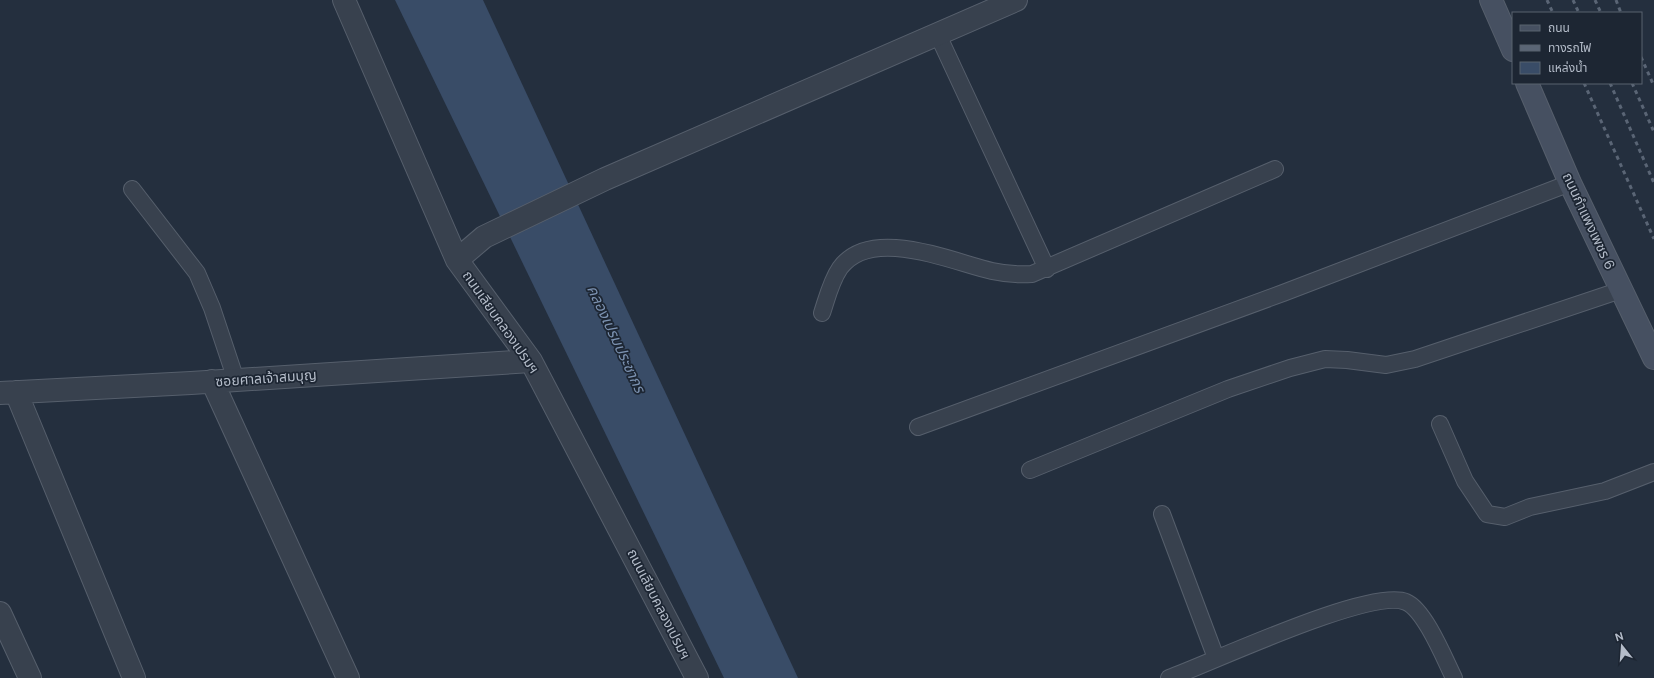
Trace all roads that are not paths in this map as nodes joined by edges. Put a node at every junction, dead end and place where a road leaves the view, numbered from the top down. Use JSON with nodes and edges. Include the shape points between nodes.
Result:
{"nodes":[{"id":1,"x":344,"y":0,"type":"edge"},
{"id":2,"x":1016,"y":0,"type":"edge"},
{"id":3,"x":1491,"y":0,"type":"edge"},
{"id":4,"x":938,"y":35,"type":"junction"},
{"id":5,"x":1512,"y":48,"type":"edge"},
{"id":6,"x":1527,"y":84,"type":"edge"},
{"id":7,"x":1276,"y":169,"type":"dead end"},
{"id":8,"x":1570,"y":183,"type":"junction"},
{"id":9,"x":132,"y":189,"type":"dead end"},
{"id":10,"x":457,"y":260,"type":"junction"},
{"id":11,"x":1047,"y":268,"type":"junction"},
{"id":12,"x":1621,"y":290,"type":"junction"},
{"id":13,"x":822,"y":313,"type":"dead end"},
{"id":14,"x":1654,"y":358,"type":"edge"},
{"id":15,"x":531,"y":361,"type":"junction"},
{"id":16,"x":236,"y":380,"type":"junction"},
{"id":17,"x":212,"y":381,"type":"junction"},
{"id":18,"x":8,"y":392,"type":"edge"},
{"id":19,"x":1440,"y":424,"type":"dead end"},
{"id":20,"x":918,"y":427,"type":"dead end"},
{"id":21,"x":1030,"y":470,"type":"dead end"},
{"id":22,"x":1654,"y":472,"type":"edge"},
{"id":23,"x":1162,"y":514,"type":"dead end"},
{"id":24,"x":0,"y":613,"type":"edge"},
{"id":25,"x":1216,"y":658,"type":"junction"},
{"id":26,"x":1196,"y":673,"type":"edge"},
{"id":27,"x":30,"y":678,"type":"edge"},
{"id":28,"x":134,"y":678,"type":"edge"},
{"id":29,"x":348,"y":678,"type":"edge"},
{"id":30,"x":697,"y":678,"type":"edge"},
{"id":31,"x":1169,"y":678,"type":"edge"},
{"id":32,"x":1454,"y":678,"type":"edge"}],
"edges":[{"from":1,"to":10,"type":"street","name":"ถนนเลียบคลองเปรมฯ"},
{"from":2,"to":4,"type":"street"},
{"from":3,"to":5,"type":"main road"},
{"from":4,"to":10,"type":"street","via":[[605,179],[484,238]]},
{"from":4,"to":11,"type":"lane"},
{"from":6,"to":8,"type":"main road","name":"ถนนกำแพงเพชร 6"},
{"from":7,"to":11,"type":"lane"},
{"from":8,"to":12,"type":"main road","name":"ถนนกำแพงเพชร 6"},
{"from":8,"to":20,"type":"lane","via":[[1276,296]]},
{"from":9,"to":16,"type":"lane","via":[[197,273],[212,308]]},
{"from":10,"to":15,"type":"street","name":"ถนนเลียบคลองเปรมฯ"},
{"from":11,"to":13,"type":"lane","via":[[1032,274],[1015,275],[900,248],[876,248],[857,253],[840,267]]},
{"from":12,"to":14,"type":"main road","name":"ถนนกำแพงเพชร 6"},
{"from":12,"to":21,"type":"lane","via":[[1415,359],[1386,365],[1325,359],[1290,368],[1228,389]]},
{"from":15,"to":16,"type":"street","name":"ซอยศาลเจ้าสมบุญ"},
{"from":15,"to":30,"type":"street","name":"ถนนเลียบคลองเปรมฯ"},
{"from":16,"to":17,"type":"street","name":"ซอยศาลเจ้าสมบุญ"},
{"from":17,"to":18,"type":"street","name":"ซอยศาลเจ้าสมบุญ"},
{"from":17,"to":29,"type":"street"},
{"from":18,"to":28,"type":"street"},
{"from":19,"to":22,"type":"lane","via":[[1465,481],[1487,514],[1505,517],[1530,507],[1605,491]]},
{"from":23,"to":25,"type":"lane"},
{"from":24,"to":27,"type":"street"},
{"from":25,"to":26,"type":"lane"},
{"from":25,"to":32,"type":"lane","via":[[1364,603],[1387,600],[1406,602],[1419,613]]},
{"from":26,"to":31,"type":"lane"}]}
